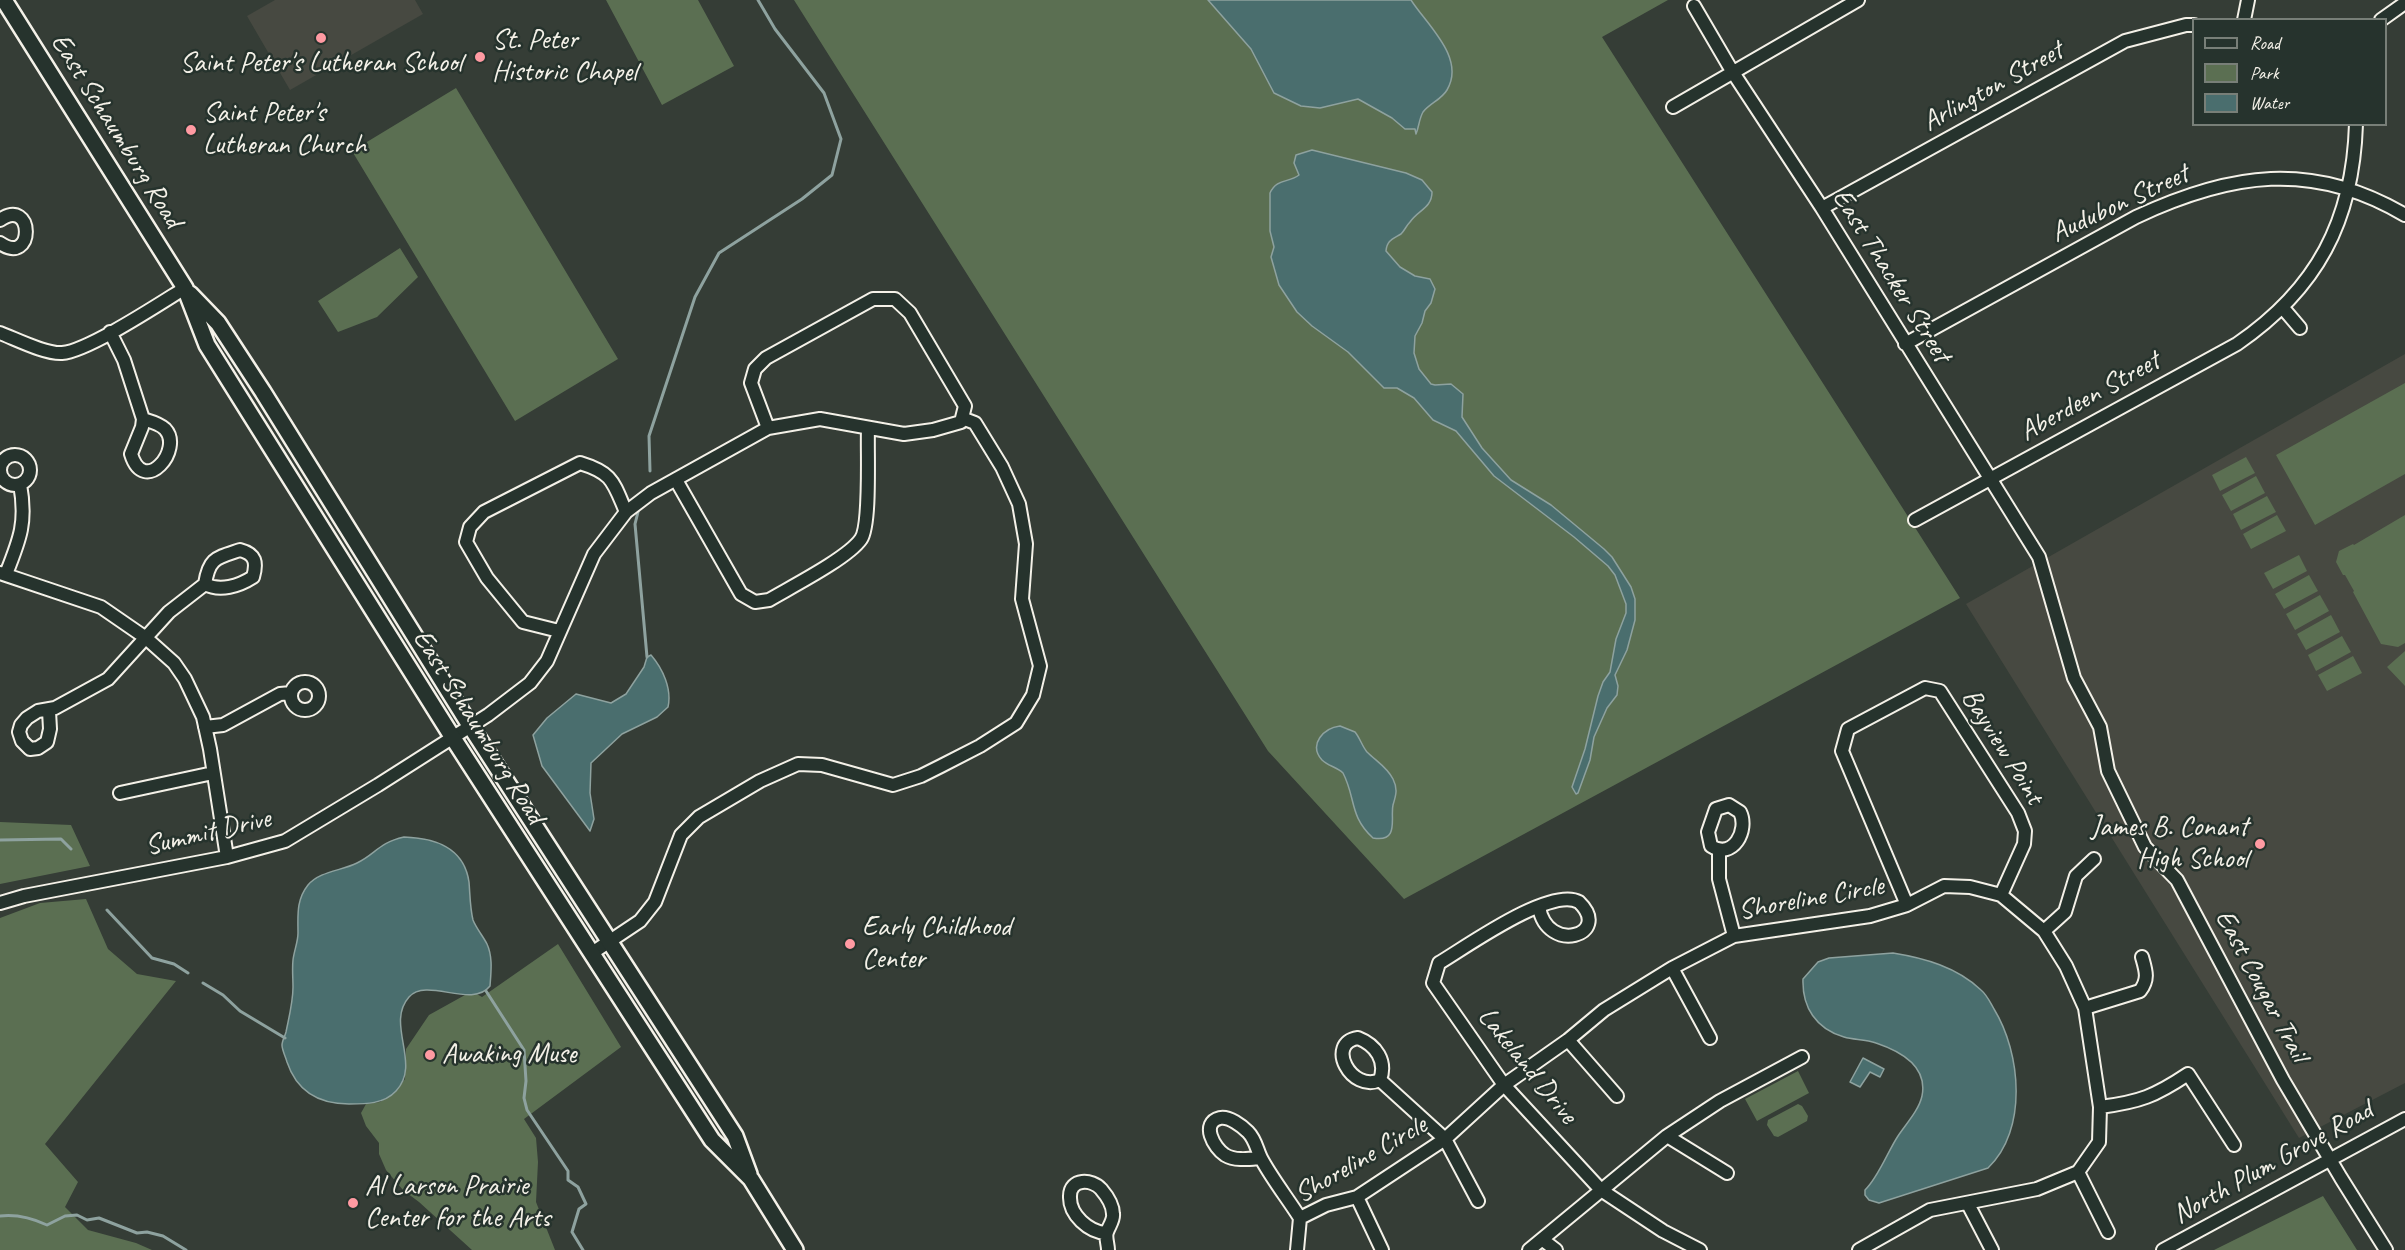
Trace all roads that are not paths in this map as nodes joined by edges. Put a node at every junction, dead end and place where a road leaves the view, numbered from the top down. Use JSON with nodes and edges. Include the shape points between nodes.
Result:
{"nodes":[{"id":1,"x":4,"y":0,"type":"edge"},
{"id":2,"x":1858,"y":0,"type":"edge"},
{"id":3,"x":2248,"y":0,"type":"edge"},
{"id":4,"x":2405,"y":3,"type":"edge"},
{"id":5,"x":1695,"y":6,"type":"dead end"},
{"id":6,"x":2244,"y":18,"type":"edge"},
{"id":7,"x":2384,"y":18,"type":"edge"},
{"id":8,"x":2192,"y":25,"type":"edge"},
{"id":9,"x":1732,"y":71,"type":"junction"},
{"id":10,"x":1673,"y":107,"type":"dead end"},
{"id":11,"x":2356,"y":126,"type":"edge"},
{"id":12,"x":2348,"y":188,"type":"junction"},
{"id":13,"x":1822,"y":208,"type":"junction"},
{"id":14,"x":2405,"y":215,"type":"edge"},
{"id":15,"x":0,"y":220,"type":"edge"},
{"id":16,"x":2,"y":248,"type":"edge"},
{"id":17,"x":184,"y":288,"type":"junction"},
{"id":18,"x":2283,"y":308,"type":"junction"},
{"id":19,"x":2300,"y":328,"type":"dead end"},
{"id":20,"x":110,"y":332,"type":"junction"},
{"id":21,"x":0,"y":333,"type":"edge"},
{"id":22,"x":1905,"y":344,"type":"junction"},
{"id":23,"x":142,"y":419,"type":"dead end"},
{"id":24,"x":962,"y":420,"type":"junction"},
{"id":25,"x":768,"y":428,"type":"junction"},
{"id":26,"x":868,"y":428,"type":"junction"},
{"id":27,"x":1990,"y":479,"type":"junction"},
{"id":28,"x":676,"y":480,"type":"junction"},
{"id":29,"x":20,"y":484,"type":"dead end"},
{"id":30,"x":626,"y":512,"type":"junction"},
{"id":31,"x":1915,"y":520,"type":"dead end"},
{"id":32,"x":2043,"y":573,"type":"joint"},
{"id":33,"x":3,"y":574,"type":"edge"},
{"id":34,"x":205,"y":584,"type":"dead end"},
{"id":35,"x":559,"y":631,"type":"junction"},
{"id":36,"x":146,"y":638,"type":"junction"},
{"id":37,"x":291,"y":693,"type":"dead end"},
{"id":38,"x":49,"y":711,"type":"dead end"},
{"id":39,"x":205,"y":727,"type":"junction"},
{"id":40,"x":471,"y":727,"type":"junction"},
{"id":41,"x":453,"y":738,"type":"junction"},
{"id":42,"x":213,"y":773,"type":"junction"},
{"id":43,"x":120,"y":793,"type":"dead end"},
{"id":44,"x":1719,"y":851,"type":"dead end"},
{"id":45,"x":227,"y":857,"type":"junction"},
{"id":46,"x":2094,"y":859,"type":"dead end"},
{"id":47,"x":2001,"y":896,"type":"junction"},
{"id":48,"x":0,"y":903,"type":"edge"},
{"id":49,"x":1908,"y":904,"type":"junction"},
{"id":50,"x":1539,"y":906,"type":"dead end"},
{"id":51,"x":2044,"y":931,"type":"junction"},
{"id":52,"x":1734,"y":936,"type":"junction"},
{"id":53,"x":609,"y":942,"type":"junction"},
{"id":54,"x":592,"y":953,"type":"junction"},
{"id":55,"x":2142,"y":957,"type":"dead end"},
{"id":56,"x":1672,"y":968,"type":"junction"},
{"id":57,"x":2085,"y":1008,"type":"junction"},
{"id":58,"x":1710,"y":1038,"type":"dead end"},
{"id":59,"x":1569,"y":1040,"type":"junction"},
{"id":60,"x":1802,"y":1057,"type":"dead end"},
{"id":61,"x":1380,"y":1080,"type":"dead end"},
{"id":62,"x":1504,"y":1085,"type":"junction"},
{"id":63,"x":1617,"y":1096,"type":"dead end"},
{"id":64,"x":2100,"y":1107,"type":"junction"},
{"id":65,"x":2405,"y":1119,"type":"edge"},
{"id":66,"x":1667,"y":1136,"type":"junction"},
{"id":67,"x":1445,"y":1139,"type":"junction"},
{"id":68,"x":2234,"y":1145,"type":"dead end"},
{"id":69,"x":1260,"y":1158,"type":"dead end"},
{"id":70,"x":2330,"y":1160,"type":"junction"},
{"id":71,"x":2078,"y":1172,"type":"junction"},
{"id":72,"x":1727,"y":1173,"type":"dead end"},
{"id":73,"x":751,"y":1179,"type":"junction"},
{"id":74,"x":1601,"y":1190,"type":"junction"},
{"id":75,"x":1357,"y":1197,"type":"junction"},
{"id":76,"x":1478,"y":1201,"type":"dead end"},
{"id":77,"x":1968,"y":1204,"type":"junction"},
{"id":78,"x":1300,"y":1218,"type":"junction"},
{"id":79,"x":2108,"y":1232,"type":"dead end"},
{"id":80,"x":1106,"y":1233,"type":"dead end"},
{"id":81,"x":1544,"y":1240,"type":"junction"},
{"id":82,"x":1861,"y":1249,"type":"edge"},
{"id":83,"x":795,"y":1250,"type":"edge"},
{"id":84,"x":1108,"y":1250,"type":"edge"},
{"id":85,"x":1297,"y":1250,"type":"edge"},
{"id":86,"x":1382,"y":1250,"type":"edge"},
{"id":87,"x":1529,"y":1250,"type":"edge"},
{"id":88,"x":1556,"y":1250,"type":"edge"},
{"id":89,"x":1700,"y":1250,"type":"edge"},
{"id":90,"x":1992,"y":1250,"type":"edge"},
{"id":91,"x":2163,"y":1250,"type":"edge"},
{"id":92,"x":2386,"y":1250,"type":"edge"}],
"edges":[{"from":1,"to":17,"type":"main road","name":"East Schaumburg Road"},
{"from":2,"to":9,"type":"street"},
{"from":3,"to":6,"type":"street"},
{"from":4,"to":7,"type":"street"},
{"from":5,"to":9,"type":"street","name":"East Thacker Street"},
{"from":8,"to":13,"type":"street","name":"Arlington Street","via":[[2125,41]]},
{"from":9,"to":10,"type":"street"},
{"from":9,"to":13,"type":"street","name":"East Thacker Street"},
{"from":11,"to":12,"type":"street","name":"Aberdeen Street"},
{"from":12,"to":14,"type":"street","name":"Audubon Street"},
{"from":12,"to":18,"type":"street","name":"Aberdeen Street","via":[[2339,224],[2314,272]]},
{"from":12,"to":22,"type":"street","name":"Audubon Street","via":[[2298,179],[2256,179],[2175,198]]},
{"from":13,"to":22,"type":"street","name":"East Thacker Street"},
{"from":15,"to":16,"type":"street","via":[[16,216],[27,227],[20,245]]},
{"from":17,"to":20,"type":"street"},
{"from":17,"to":40,"type":"main road","name":"East Schaumburg Road","via":[[218,323]]},
{"from":17,"to":41,"type":"main road","name":"East Schaumburg Road","via":[[207,345]]},
{"from":18,"to":19,"type":"street"},
{"from":18,"to":27,"type":"street","name":"Aberdeen Street","via":[[2237,344]]},
{"from":20,"to":21,"type":"street","via":[[62,353]]},
{"from":20,"to":23,"type":"street","via":[[124,360]]},
{"from":22,"to":27,"type":"street","name":"East Thacker Street"},
{"from":24,"to":25,"type":"street","via":[[965,406],[910,312],[895,299],[873,299],[766,358],[755,369],[751,383]]},
{"from":24,"to":26,"type":"street","name":"Summit Drive","via":[[904,434]]},
{"from":24,"to":53,"type":"street","via":[[975,423],[1002,467],[1018,504],[1026,543],[1022,599],[1040,666],[1033,695],[1016,723],[941,766],[893,785],[822,765],[798,764],[760,781],[699,817],[681,835],[656,902],[640,921]]},
{"from":25,"to":26,"type":"street","name":"Summit Drive","via":[[820,419]]},
{"from":25,"to":28,"type":"street","name":"Summit Drive"},
{"from":26,"to":28,"type":"street","via":[[863,537],[849,552],[769,600],[755,602],[741,594]]},
{"from":27,"to":31,"type":"street","name":"Aberdeen Street"},
{"from":27,"to":32,"type":"street","name":"East Thacker Street","via":[[2039,557]]},
{"from":28,"to":30,"type":"street","name":"Summit Drive"},
{"from":29,"to":33,"type":"street","via":[[25,507],[22,529]]},
{"from":30,"to":35,"type":"street","name":"Summit Drive","via":[[594,554]]},
{"from":30,"to":35,"type":"street","via":[[610,478],[580,463],[484,512],[470,527],[466,542],[487,578],[523,622]]},
{"from":32,"to":70,"type":"street","name":"East Cougar Trail","via":[[2074,678],[2100,727],[2108,771],[2145,847],[2176,880]]},
{"from":33,"to":36,"type":"street","via":[[101,607]]},
{"from":34,"to":36,"type":"street","via":[[169,612]]},
{"from":35,"to":40,"type":"street","name":"Summit Drive","via":[[547,661],[530,683]]},
{"from":36,"to":38,"type":"street","via":[[108,679]]},
{"from":36,"to":39,"type":"street","via":[[174,663],[185,679]]},
{"from":37,"to":39,"type":"street","via":[[280,694],[223,725]]},
{"from":39,"to":42,"type":"street"},
{"from":40,"to":41,"type":"street","name":"Summit Drive"},
{"from":40,"to":53,"type":"main road","name":"East Schaumburg Road"},
{"from":41,"to":45,"type":"street","name":"Summit Drive","via":[[285,841]]},
{"from":41,"to":54,"type":"main road","name":"East Schaumburg Road"},
{"from":42,"to":43,"type":"street"},
{"from":42,"to":45,"type":"street"},
{"from":44,"to":52,"type":"street","via":[[1719,879]]},
{"from":45,"to":48,"type":"street","name":"Summit Drive"},
{"from":46,"to":51,"type":"street","via":[[2076,876],[2065,912]]},
{"from":47,"to":49,"type":"street","name":"Shoreline Circle","via":[[1970,887],[1944,886]]},
{"from":47,"to":49,"type":"street","name":"Bayview Point","via":[[2024,844],[2025,831],[2018,813],[1940,691],[1925,688],[1848,729],[1842,751]]},
{"from":47,"to":51,"type":"street","name":"Shoreline Circle"},
{"from":49,"to":52,"type":"street","name":"Shoreline Circle","via":[[1870,916]]},
{"from":50,"to":62,"type":"street","name":"Lakeland Drive","via":[[1438,963],[1433,982]]},
{"from":51,"to":57,"type":"street","name":"Shoreline Circle"},
{"from":52,"to":56,"type":"street","name":"Shoreline Circle"},
{"from":53,"to":54,"type":"street"},
{"from":53,"to":73,"type":"main road","name":"East Schaumburg Road","via":[[735,1136]]},
{"from":54,"to":73,"type":"main road","name":"East Schaumburg Road","via":[[712,1140]]},
{"from":55,"to":57,"type":"street","via":[[2147,974],[2140,991]]},
{"from":56,"to":58,"type":"street"},
{"from":56,"to":59,"type":"street","name":"Shoreline Circle","via":[[1604,1010]]},
{"from":57,"to":64,"type":"street","name":"Shoreline Circle"},
{"from":59,"to":62,"type":"street","name":"Shoreline Circle"},
{"from":59,"to":63,"type":"street"},
{"from":60,"to":66,"type":"street","via":[[1720,1101]]},
{"from":61,"to":67,"type":"street"},
{"from":62,"to":67,"type":"street","name":"Shoreline Circle"},
{"from":62,"to":74,"type":"street","name":"Lakeland Drive"},
{"from":64,"to":68,"type":"street","via":[[2136,1102],[2161,1092],[2188,1074]]},
{"from":64,"to":71,"type":"street","name":"Shoreline Circle","via":[[2099,1142]]},
{"from":65,"to":70,"type":"street","name":"North Plum Grove Road"},
{"from":66,"to":72,"type":"street"},
{"from":66,"to":74,"type":"street"},
{"from":67,"to":75,"type":"street","name":"Shoreline Circle"},
{"from":67,"to":76,"type":"street"},
{"from":69,"to":78,"type":"street"},
{"from":70,"to":91,"type":"street","name":"North Plum Grove Road"},
{"from":70,"to":92,"type":"street"},
{"from":71,"to":77,"type":"street","via":[[2037,1189]]},
{"from":71,"to":79,"type":"street"},
{"from":73,"to":83,"type":"main road","name":"East Schaumburg Road"},
{"from":74,"to":81,"type":"street"},
{"from":74,"to":89,"type":"street","name":"Lakeland Drive"},
{"from":75,"to":78,"type":"street","name":"Shoreline Circle","via":[[1326,1204]]},
{"from":75,"to":86,"type":"street"},
{"from":77,"to":82,"type":"street","via":[[1930,1210]]},
{"from":77,"to":90,"type":"street"},
{"from":78,"to":85,"type":"street","name":"Shoreline Circle"},
{"from":80,"to":84,"type":"street"},
{"from":81,"to":87,"type":"street"},
{"from":81,"to":88,"type":"street"}]}
